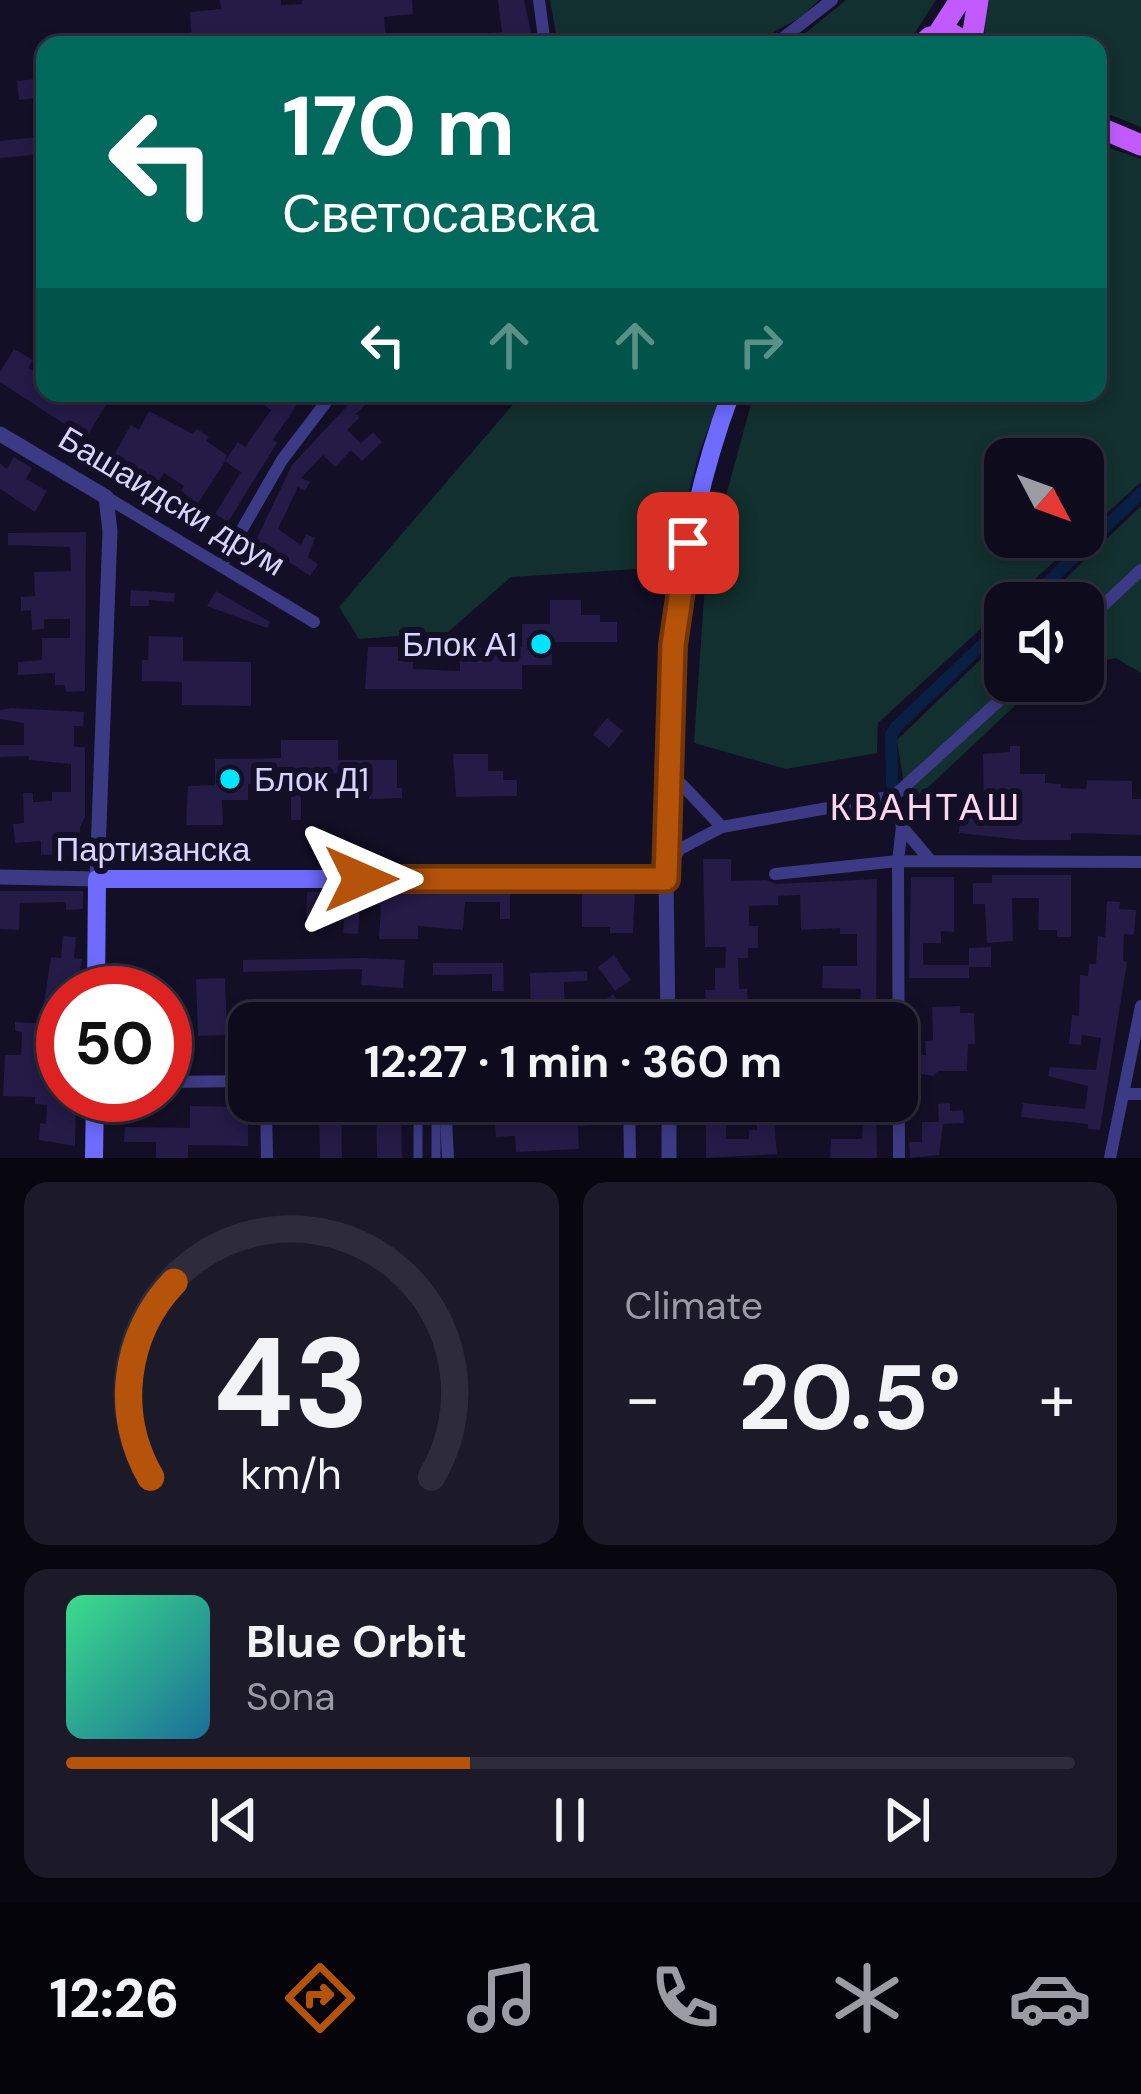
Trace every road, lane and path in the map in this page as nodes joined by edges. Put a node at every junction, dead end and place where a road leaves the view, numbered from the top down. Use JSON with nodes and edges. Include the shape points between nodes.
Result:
{"nodes":[{"id":1,"x":539,"y":0,"type":"edge"},
{"id":2,"x":832,"y":0,"type":"edge"},
{"id":3,"x":960,"y":0,"type":"edge"},
{"id":4,"x":978,"y":0,"type":"edge"},
{"id":5,"x":544,"y":36,"type":"edge"},
{"id":6,"x":785,"y":36,"type":"edge"},
{"id":7,"x":933,"y":36,"type":"edge"},
{"id":8,"x":972,"y":36,"type":"edge"},
{"id":9,"x":1107,"y":131,"type":"edge"},
{"id":10,"x":1141,"y":145,"type":"edge"},
{"id":11,"x":326,"y":402,"type":"edge"},
{"id":12,"x":728,"y":402,"type":"edge"},
{"id":13,"x":0,"y":434,"type":"edge"},
{"id":14,"x":106,"y":496,"type":"junction"},
{"id":15,"x":222,"y":564,"type":"junction"},
{"id":16,"x":1141,"y":570,"type":"edge"},
{"id":17,"x":1104,"y":604,"type":"edge"},
{"id":18,"x":314,"y":622,"type":"dead end"},
{"id":19,"x":999,"y":702,"type":"edge"},
{"id":20,"x":667,"y":769,"type":"junction"},
{"id":21,"x":894,"y":796,"type":"junction"},
{"id":22,"x":722,"y":827,"type":"junction"},
{"id":23,"x":902,"y":827,"type":"junction"},
{"id":24,"x":930,"y":860,"type":"junction"},
{"id":25,"x":898,"y":861,"type":"junction"},
{"id":26,"x":1141,"y":862,"type":"edge"},
{"id":27,"x":666,"y":873,"type":"junction"},
{"id":28,"x":775,"y":874,"type":"dead end"},
{"id":29,"x":0,"y":878,"type":"edge"},
{"id":30,"x":97,"y":879,"type":"junction"},
{"id":31,"x":96,"y":966,"type":"edge"},
{"id":32,"x":668,"y":1002,"type":"edge"},
{"id":33,"x":1141,"y":1006,"type":"edge"},
{"id":34,"x":228,"y":1081,"type":"edge"},
{"id":35,"x":192,"y":1082,"type":"edge"},
{"id":36,"x":1123,"y":1094,"type":"junction"},
{"id":37,"x":1141,"y":1094,"type":"edge"},
{"id":38,"x":94,"y":1122,"type":"edge"},
{"id":39,"x":266,"y":1122,"type":"edge"},
{"id":40,"x":418,"y":1122,"type":"edge"},
{"id":41,"x":436,"y":1122,"type":"edge"},
{"id":42,"x":446,"y":1122,"type":"edge"},
{"id":43,"x":629,"y":1122,"type":"edge"},
{"id":44,"x":669,"y":1122,"type":"edge"},
{"id":45,"x":94,"y":1158,"type":"edge"},
{"id":46,"x":267,"y":1158,"type":"edge"},
{"id":47,"x":418,"y":1158,"type":"edge"},
{"id":48,"x":436,"y":1158,"type":"edge"},
{"id":49,"x":448,"y":1158,"type":"edge"},
{"id":50,"x":629,"y":1158,"type":"edge"},
{"id":51,"x":669,"y":1158,"type":"edge"},
{"id":52,"x":899,"y":1158,"type":"edge"},
{"id":53,"x":1110,"y":1158,"type":"edge"}],
"edges":[{"from":1,"to":5,"type":"street"},
{"from":2,"to":6,"type":"street"},
{"from":3,"to":7,"type":"main road"},
{"from":4,"to":8,"type":"main road"},
{"from":9,"to":10,"type":"main road"},
{"from":11,"to":15,"type":"street"},
{"from":12,"to":20,"type":"main road","via":[[681,580]]},
{"from":13,"to":14,"type":"street","name":"Башаидски друм"},
{"from":14,"to":15,"type":"street","name":"Башаидски друм"},
{"from":14,"to":30,"type":"street"},
{"from":15,"to":18,"type":"street","name":"Башаидски друм"},
{"from":16,"to":17,"type":"street"},
{"from":19,"to":21,"type":"street"},
{"from":20,"to":22,"type":"street"},
{"from":20,"to":27,"type":"main road"},
{"from":21,"to":22,"type":"street"},
{"from":21,"to":23,"type":"street"},
{"from":22,"to":27,"type":"street","via":[[680,849]]},
{"from":23,"to":24,"type":"street"},
{"from":23,"to":25,"type":"street"},
{"from":24,"to":25,"type":"street"},
{"from":24,"to":26,"type":"street"},
{"from":25,"to":28,"type":"street"},
{"from":25,"to":52,"type":"street"},
{"from":27,"to":30,"type":"main road","name":"Партизанска"},
{"from":27,"to":32,"type":"street"},
{"from":29,"to":30,"type":"street","name":"Партизанска"},
{"from":30,"to":31,"type":"main road"},
{"from":33,"to":36,"type":"street"},
{"from":34,"to":35,"type":"street"},
{"from":36,"to":37,"type":"street"},
{"from":36,"to":53,"type":"street"},
{"from":38,"to":45,"type":"main road"},
{"from":39,"to":46,"type":"street"},
{"from":40,"to":47,"type":"street"},
{"from":41,"to":48,"type":"street"},
{"from":42,"to":49,"type":"street"},
{"from":43,"to":50,"type":"street"},
{"from":44,"to":51,"type":"street"}]}
